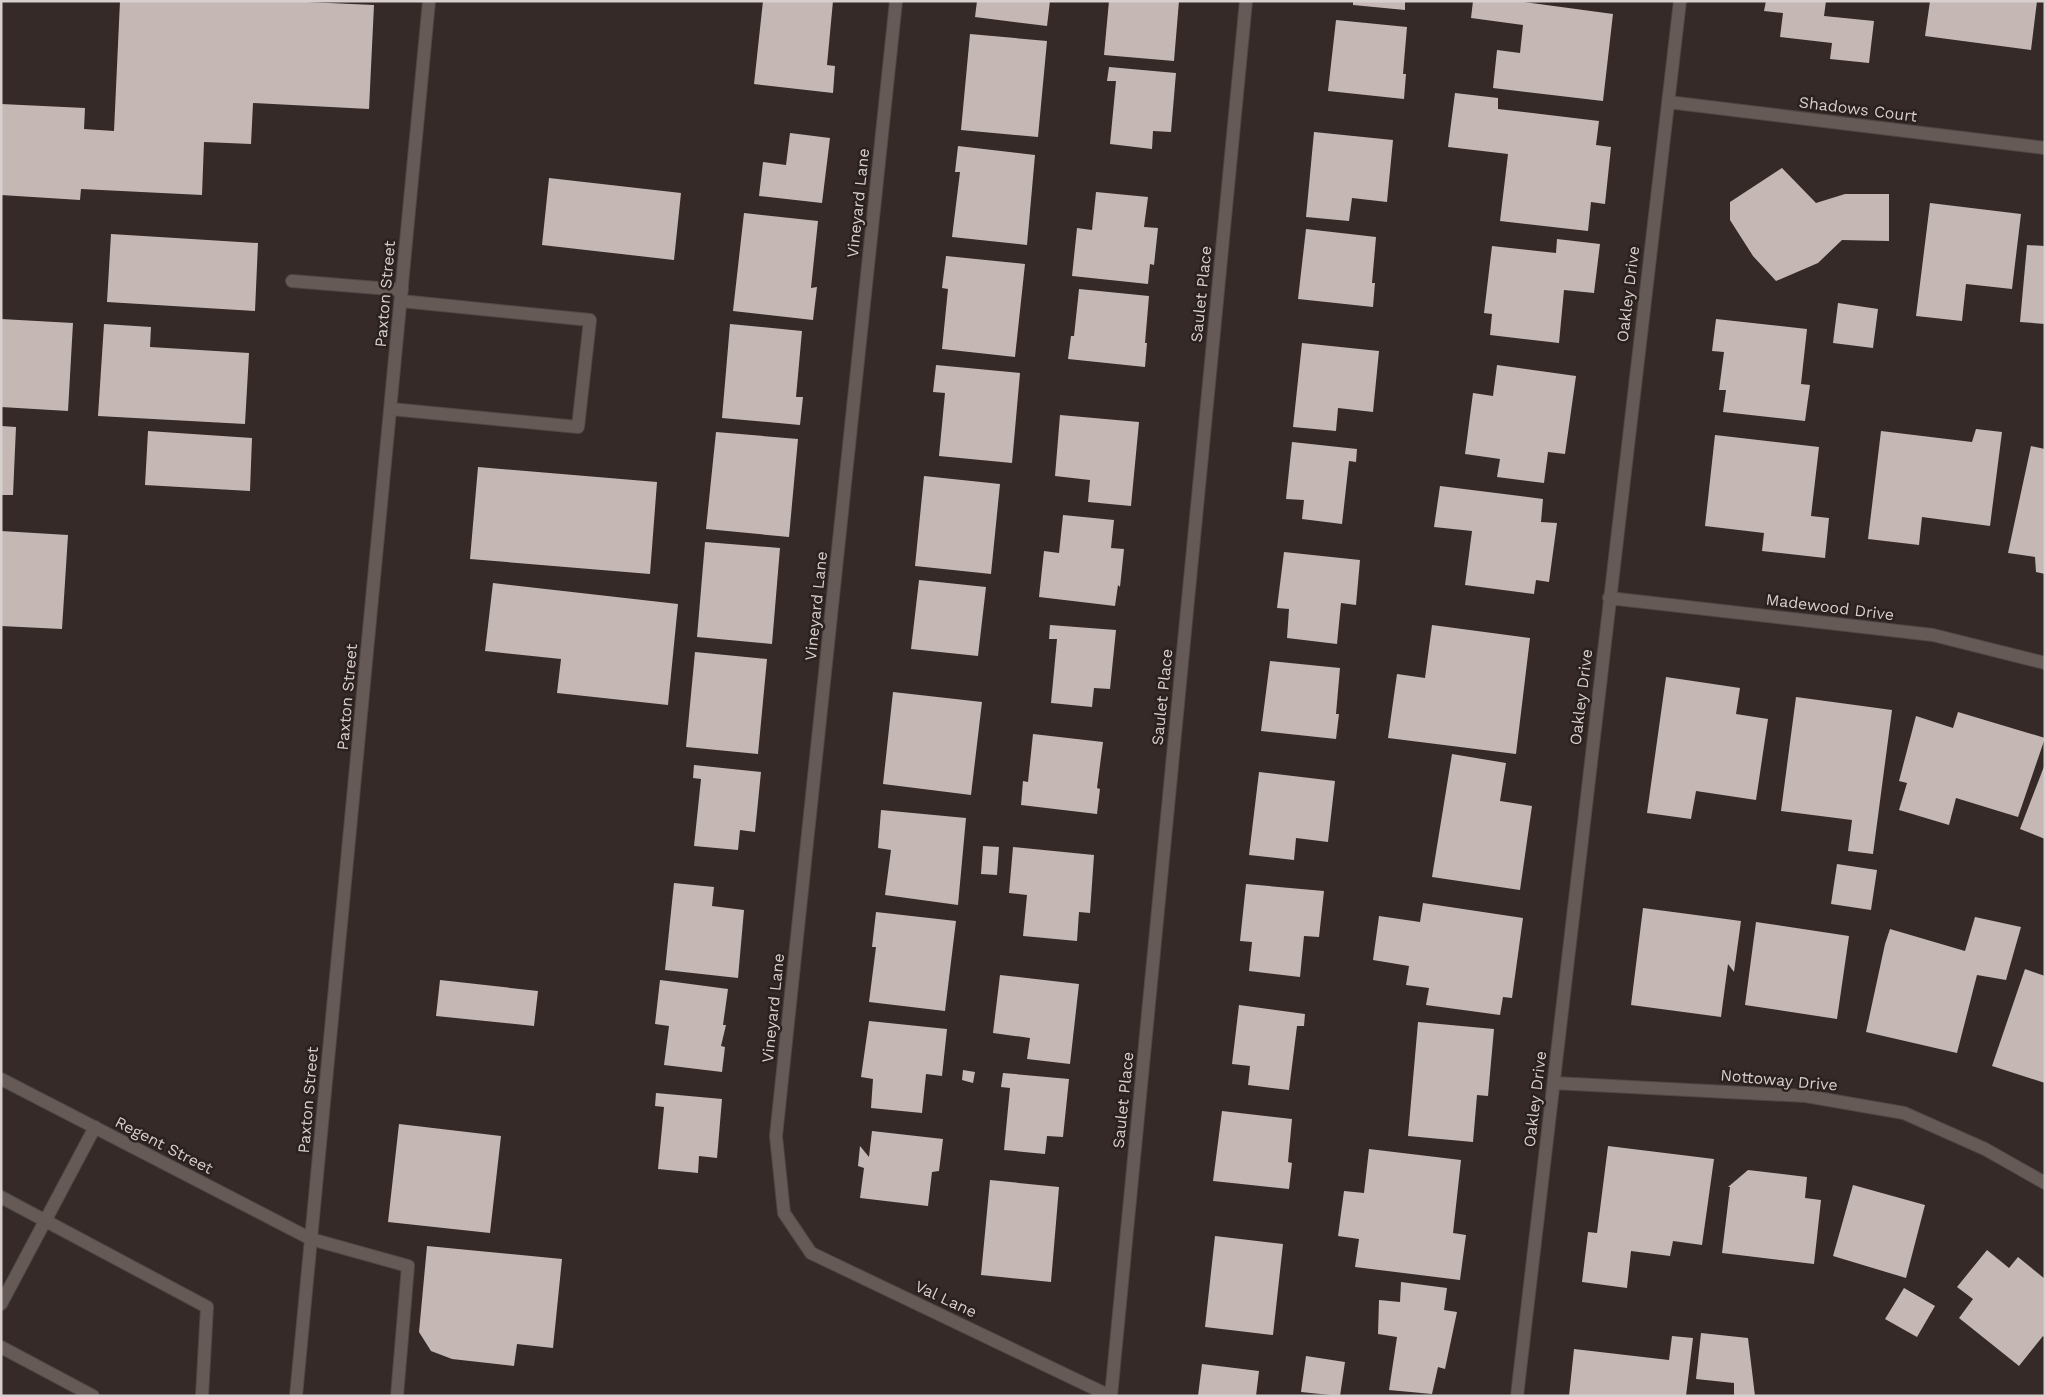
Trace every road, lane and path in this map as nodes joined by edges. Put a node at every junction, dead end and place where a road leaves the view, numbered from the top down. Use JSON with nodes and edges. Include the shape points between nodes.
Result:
{"nodes":[{"id":1,"x":429,"y":1,"type":"edge"},
{"id":2,"x":896,"y":1,"type":"edge"},
{"id":3,"x":1246,"y":1,"type":"edge"},
{"id":4,"x":1680,"y":1,"type":"edge"},
{"id":5,"x":1668,"y":102,"type":"junction"},
{"id":6,"x":2045,"y":148,"type":"edge"},
{"id":7,"x":292,"y":281,"type":"dead end"},
{"id":8,"x":401,"y":295,"type":"junction"},
{"id":9,"x":391,"y":409,"type":"junction"},
{"id":10,"x":1609,"y":598,"type":"junction"},
{"id":11,"x":2045,"y":662,"type":"edge"},
{"id":12,"x":1,"y":1079,"type":"edge"},
{"id":13,"x":1554,"y":1083,"type":"junction"},
{"id":14,"x":95,"y":1128,"type":"junction"},
{"id":15,"x":2045,"y":1183,"type":"edge"},
{"id":16,"x":1,"y":1197,"type":"edge"},
{"id":17,"x":784,"y":1214,"type":"joint"},
{"id":18,"x":46,"y":1221,"type":"junction"},
{"id":19,"x":311,"y":1239,"type":"junction"},
{"id":20,"x":1,"y":1304,"type":"edge"},
{"id":21,"x":1,"y":1347,"type":"edge"},
{"id":22,"x":93,"y":1396,"type":"edge"},
{"id":23,"x":202,"y":1396,"type":"edge"},
{"id":24,"x":296,"y":1396,"type":"edge"},
{"id":25,"x":397,"y":1396,"type":"edge"},
{"id":26,"x":1111,"y":1396,"type":"edge"},
{"id":27,"x":1517,"y":1396,"type":"edge"}],
"edges":[{"from":1,"to":8,"type":"street","name":"Paxton Street"},
{"from":2,"to":17,"type":"street","name":"Vineyard Lane","via":[[776,1136]]},
{"from":3,"to":26,"type":"street","name":"Saulet Place"},
{"from":4,"to":5,"type":"street","name":"Oakley Drive"},
{"from":5,"to":6,"type":"street","name":"Shadows Court"},
{"from":5,"to":10,"type":"street","name":"Oakley Drive"},
{"from":7,"to":8,"type":"street"},
{"from":8,"to":9,"type":"street","name":"Paxton Street"},
{"from":8,"to":9,"type":"street","via":[[590,320],[578,427]]},
{"from":9,"to":19,"type":"street","name":"Paxton Street"},
{"from":10,"to":11,"type":"street","name":"Madewood Drive","via":[[1933,635]]},
{"from":10,"to":13,"type":"street","name":"Oakley Drive"},
{"from":12,"to":14,"type":"street","name":"Regent Street"},
{"from":13,"to":15,"type":"street","name":"Nottoway Drive","via":[[1806,1096],[1904,1113],[1985,1149]]},
{"from":13,"to":27,"type":"street","name":"Oakley Drive"},
{"from":14,"to":18,"type":"street"},
{"from":14,"to":19,"type":"street","name":"Regent Street"},
{"from":16,"to":18,"type":"street"},
{"from":17,"to":26,"type":"street","name":"Val Lane","via":[[810,1253]]},
{"from":18,"to":20,"type":"street"},
{"from":18,"to":23,"type":"street","via":[[207,1307]]},
{"from":19,"to":24,"type":"street","name":"Paxton Street"},
{"from":19,"to":25,"type":"street","name":"Regent Street","via":[[408,1266]]},
{"from":21,"to":22,"type":"street"}]}
